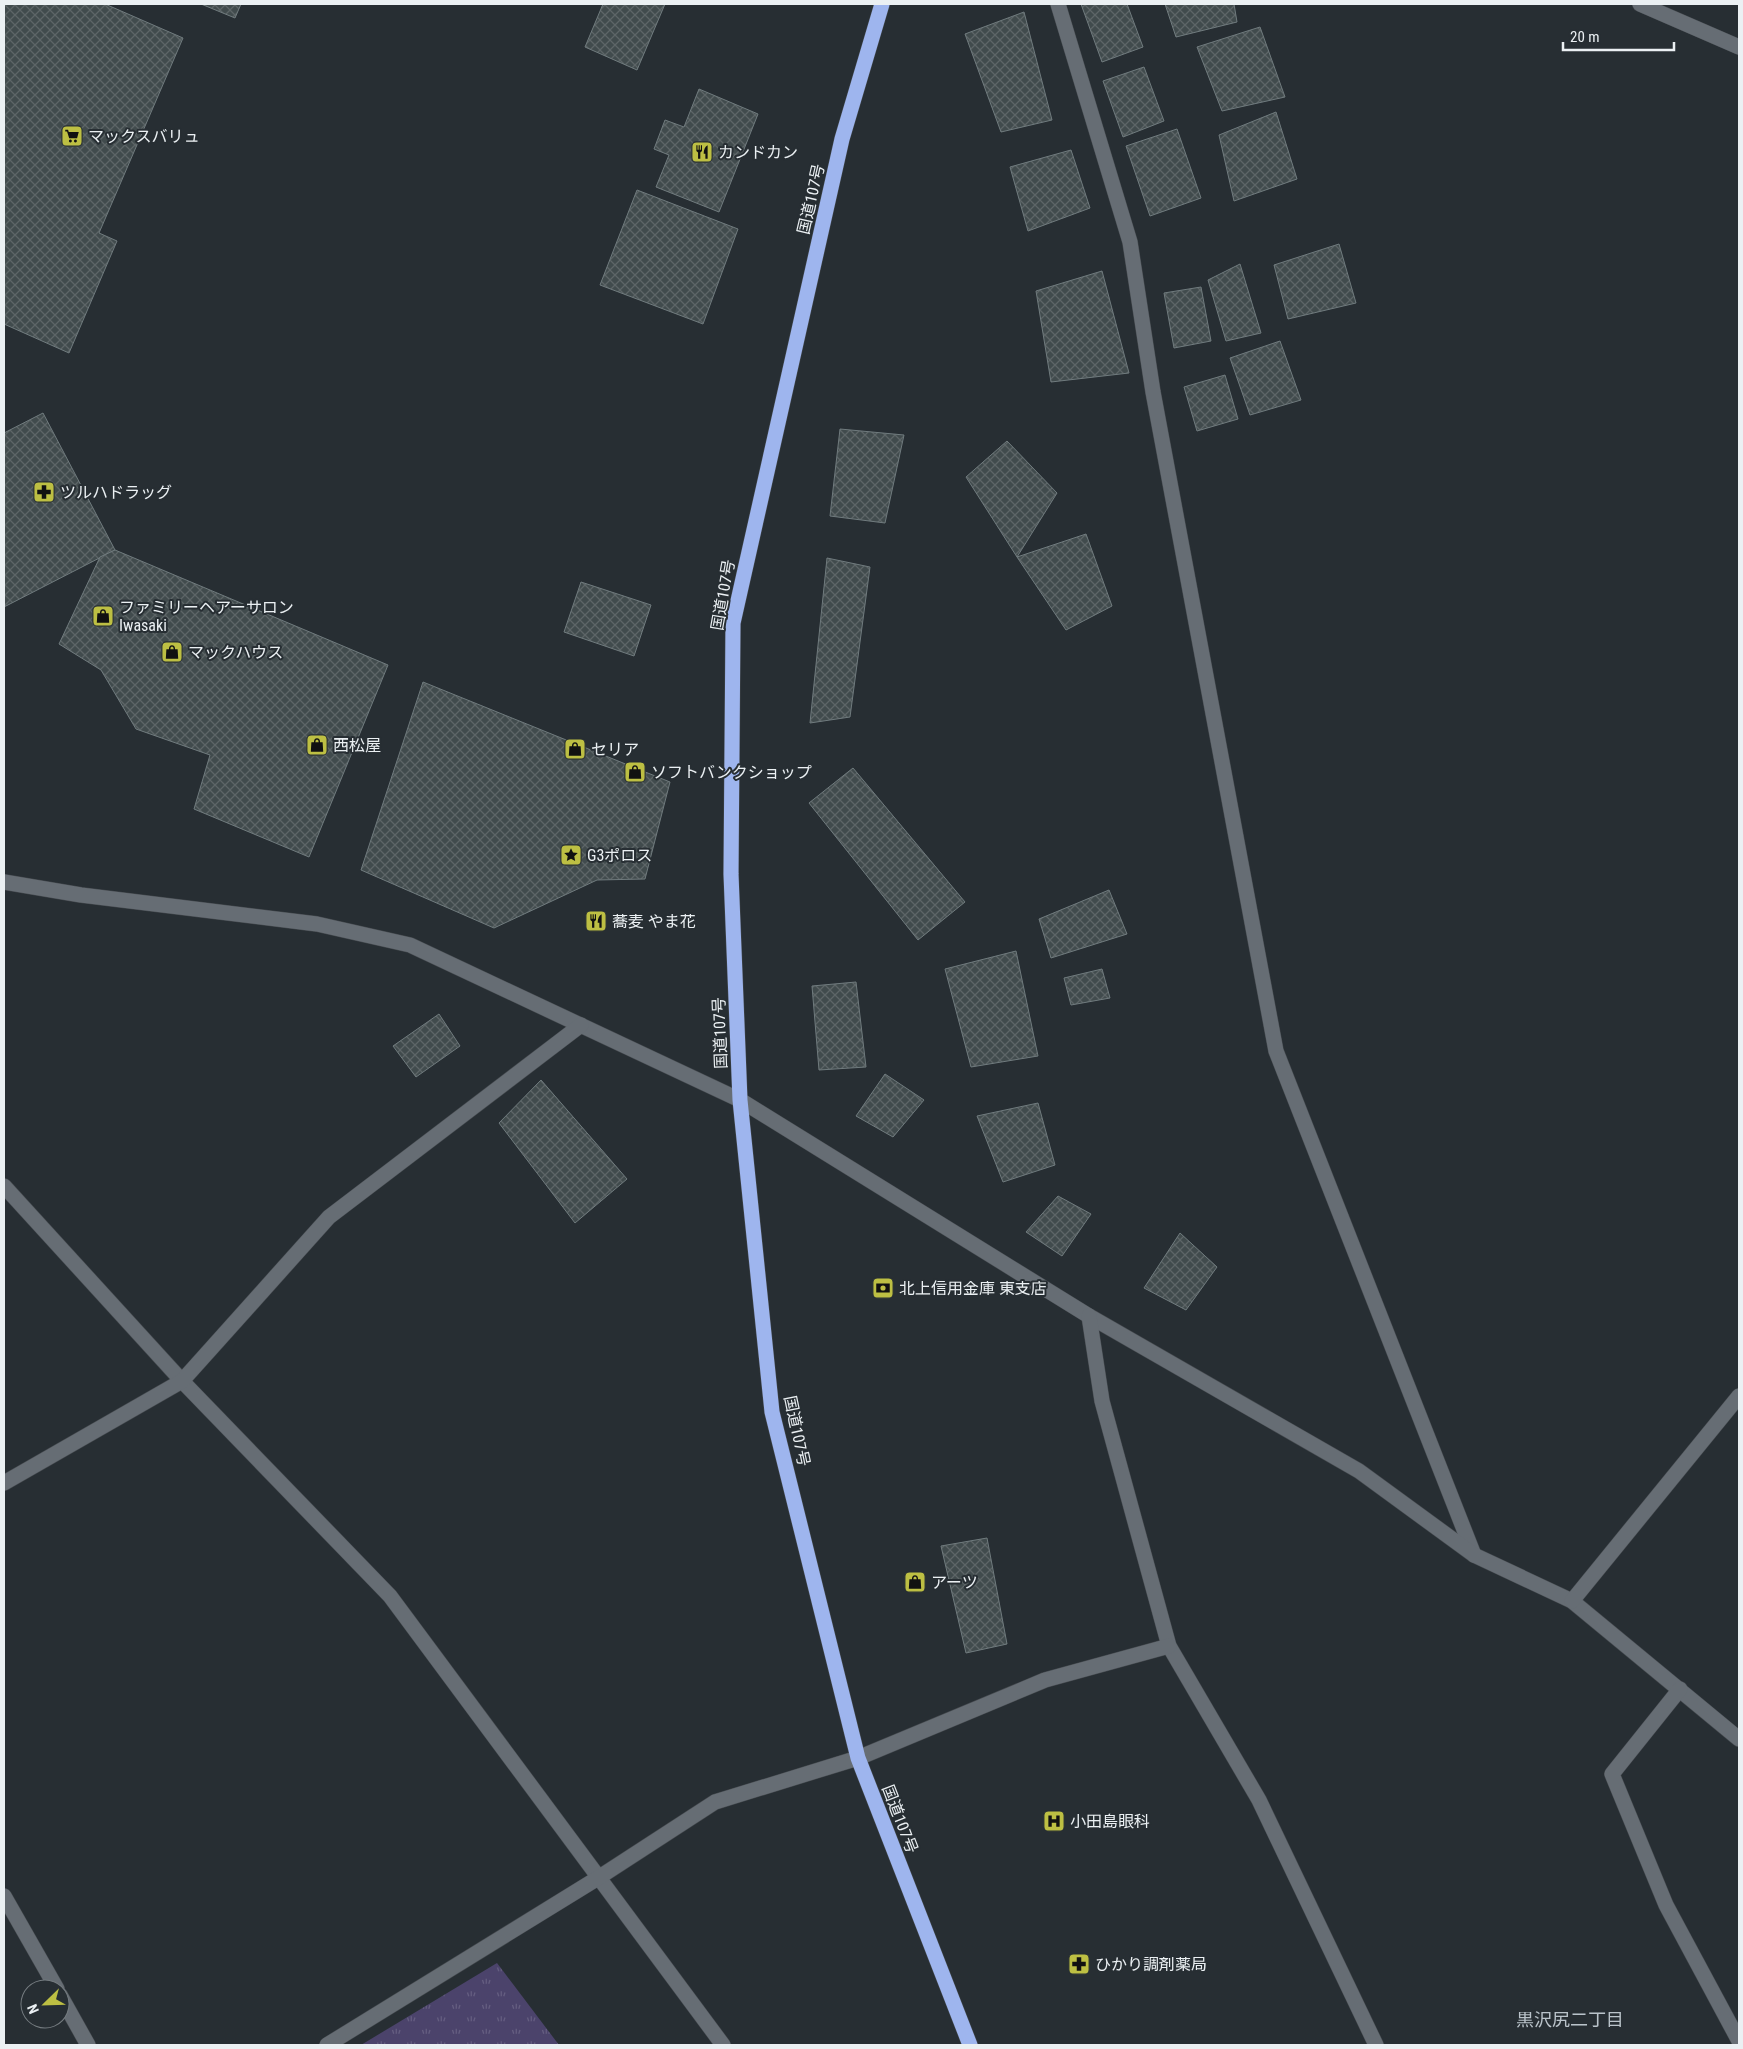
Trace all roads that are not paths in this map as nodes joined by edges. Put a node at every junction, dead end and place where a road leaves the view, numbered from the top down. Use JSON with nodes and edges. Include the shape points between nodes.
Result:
{"nodes":[{"id":1,"x":882,"y":4,"type":"edge"},
{"id":2,"x":1058,"y":4,"type":"edge"},
{"id":3,"x":1640,"y":4,"type":"edge"},
{"id":4,"x":1739,"y":47,"type":"edge"},
{"id":5,"x":4,"y":882,"type":"edge"},
{"id":6,"x":581,"y":1025,"type":"junction"},
{"id":7,"x":740,"y":1100,"type":"junction"},
{"id":8,"x":4,"y":1186,"type":"edge"},
{"id":9,"x":1089,"y":1316,"type":"junction"},
{"id":10,"x":182,"y":1381,"type":"junction"},
{"id":11,"x":1739,"y":1396,"type":"edge"},
{"id":12,"x":4,"y":1483,"type":"edge"},
{"id":13,"x":1474,"y":1554,"type":"junction"},
{"id":14,"x":1572,"y":1601,"type":"junction"},
{"id":15,"x":1169,"y":1646,"type":"junction"},
{"id":16,"x":1680,"y":1689,"type":"junction"},
{"id":17,"x":1739,"y":1739,"type":"edge"},
{"id":18,"x":858,"y":1758,"type":"junction"},
{"id":19,"x":598,"y":1878,"type":"junction"},
{"id":20,"x":4,"y":1896,"type":"edge"},
{"id":21,"x":51,"y":1979,"type":"edge"},
{"id":22,"x":70,"y":2013,"type":"edge"},
{"id":23,"x":1739,"y":2041,"type":"edge"},
{"id":24,"x":88,"y":2045,"type":"edge"},
{"id":25,"x":327,"y":2045,"type":"edge"},
{"id":26,"x":723,"y":2045,"type":"edge"},
{"id":27,"x":970,"y":2045,"type":"edge"},
{"id":28,"x":1376,"y":2045,"type":"edge"}],
"edges":[{"from":1,"to":7,"type":"highway","name":"国道107号","via":[[842,139],[733,623],[731,874]]},
{"from":2,"to":13,"type":"street","via":[[1130,242],[1153,392],[1276,1051]]},
{"from":3,"to":4,"type":"street"},
{"from":5,"to":6,"type":"street","via":[[82,895],[317,924],[410,945]]},
{"from":6,"to":7,"type":"street"},
{"from":6,"to":10,"type":"street","via":[[329,1217]]},
{"from":7,"to":9,"type":"street"},
{"from":7,"to":18,"type":"highway","name":"国道107号","via":[[772,1412]]},
{"from":8,"to":10,"type":"street"},
{"from":9,"to":13,"type":"street","via":[[1359,1472]]},
{"from":9,"to":15,"type":"street","via":[[1102,1401]]},
{"from":10,"to":12,"type":"street"},
{"from":10,"to":19,"type":"street","via":[[390,1596]]},
{"from":11,"to":14,"type":"street"},
{"from":13,"to":14,"type":"street"},
{"from":14,"to":16,"type":"street"},
{"from":15,"to":18,"type":"street","via":[[1045,1680]]},
{"from":15,"to":28,"type":"street","via":[[1259,1800]]},
{"from":16,"to":17,"type":"street"},
{"from":16,"to":23,"type":"street","via":[[1612,1774],[1666,1905]]},
{"from":18,"to":19,"type":"street","via":[[715,1802]]},
{"from":18,"to":27,"type":"highway","name":"国道107号"},
{"from":19,"to":25,"type":"street"},
{"from":19,"to":26,"type":"street"},
{"from":20,"to":21,"type":"street"},
{"from":22,"to":24,"type":"street"}]}
